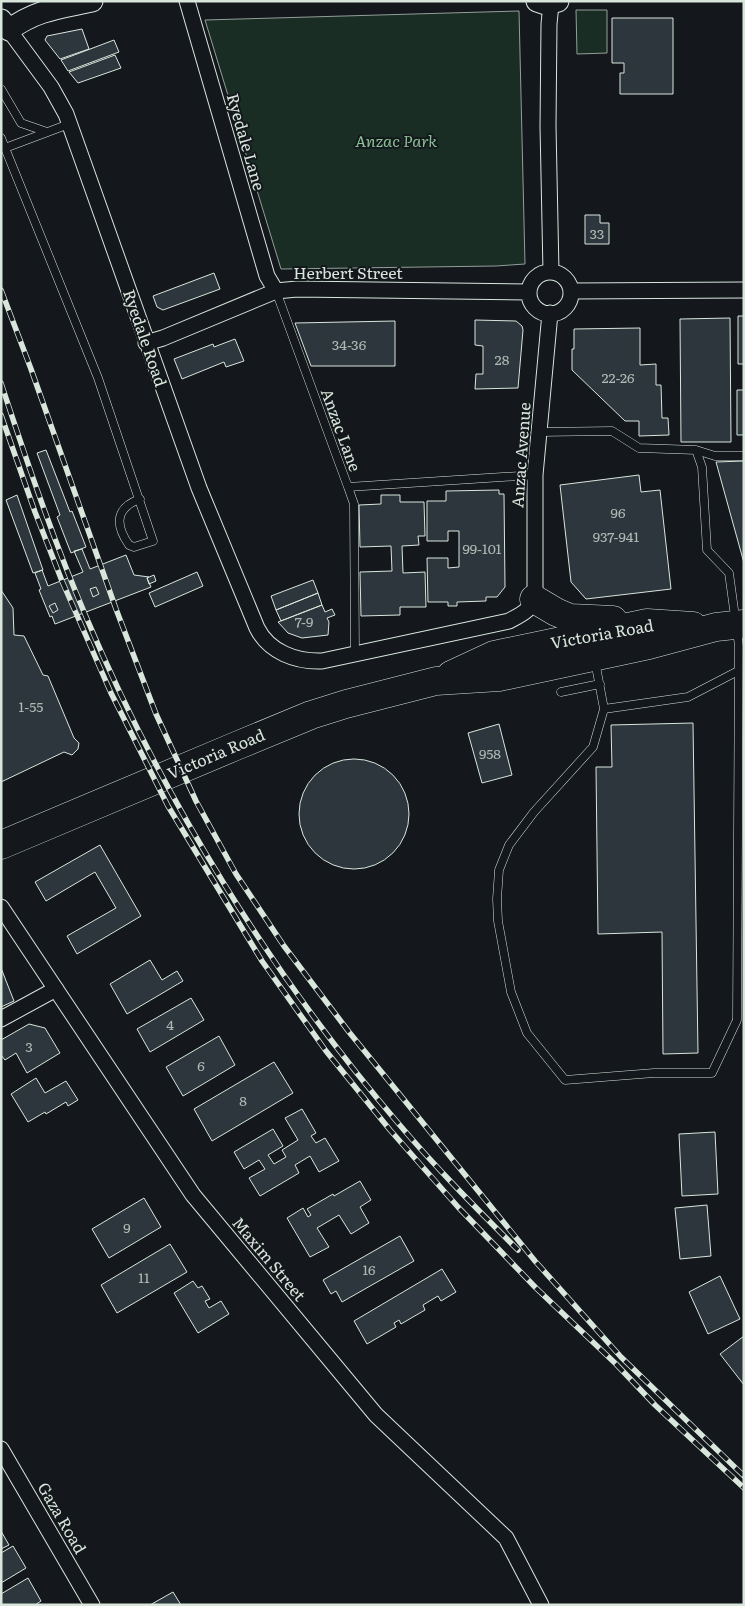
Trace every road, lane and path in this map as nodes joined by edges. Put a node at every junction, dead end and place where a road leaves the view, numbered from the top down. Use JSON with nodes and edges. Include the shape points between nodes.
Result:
{"nodes":[{"id":1,"x":92,"y":1,"type":"edge"},
{"id":2,"x":187,"y":1,"type":"edge"},
{"id":3,"x":549,"y":2,"type":"edge"},
{"id":4,"x":5,"y":25,"type":"edge"},
{"id":5,"x":1,"y":89,"type":"edge"},
{"id":6,"x":69,"y":124,"type":"junction"},
{"id":7,"x":47,"y":132,"type":"junction"},
{"id":8,"x":1,"y":138,"type":"edge"},
{"id":9,"x":5,"y":148,"type":"junction"},
{"id":10,"x":551,"y":272,"type":"junction"},
{"id":11,"x":744,"y":290,"type":"edge"},
{"id":12,"x":276,"y":291,"type":"junction"},
{"id":13,"x":571,"y":291,"type":"junction"},
{"id":14,"x":529,"y":292,"type":"junction"},
{"id":15,"x":550,"y":314,"type":"junction"},
{"id":16,"x":146,"y":342,"type":"junction"},
{"id":17,"x":539,"y":432,"type":"junction"},
{"id":18,"x":696,"y":450,"type":"junction"},
{"id":19,"x":744,"y":456,"type":"edge"},
{"id":20,"x":535,"y":476,"type":"junction"},
{"id":21,"x":348,"y":486,"type":"junction"},
{"id":22,"x":140,"y":499,"type":"junction"},
{"id":23,"x":534,"y":599,"type":"junction"},
{"id":24,"x":647,"y":623,"type":"junction"},
{"id":25,"x":732,"y":625,"type":"edge"},
{"id":26,"x":593,"y":645,"type":"junction"},
{"id":27,"x":355,"y":654,"type":"junction"},
{"id":28,"x":738,"y":671,"type":"junction"},
{"id":29,"x":600,"y":684,"type":"junction"},
{"id":30,"x":561,"y":692,"type":"dead end"},
{"id":31,"x":741,"y":693,"type":"edge"},
{"id":32,"x":604,"y":709,"type":"junction"},
{"id":33,"x":1,"y":845,"type":"edge"},
{"id":34,"x":1,"y":907,"type":"edge"},
{"id":35,"x":56,"y":989,"type":"junction"},
{"id":36,"x":1,"y":1019,"type":"edge"},
{"id":37,"x":1,"y":1449,"type":"edge"},
{"id":38,"x":92,"y":1605,"type":"edge"},
{"id":39,"x":541,"y":1605,"type":"edge"}],
"edges":[{"from":1,"to":4,"type":"street"},
{"from":2,"to":12,"type":"street","name":"Ryedale Lane","via":[[267,276]]},
{"from":3,"to":10,"type":"street"},
{"from":4,"to":6,"type":"street","name":"Ryedale Road","via":[[51,87]]},
{"from":5,"to":7,"type":"lane","via":[[21,123]]},
{"from":6,"to":7,"type":"lane"},
{"from":6,"to":16,"type":"street","name":"Ryedale Road"},
{"from":7,"to":9,"type":"lane"},
{"from":8,"to":9,"type":"lane"},
{"from":9,"to":22,"type":"lane","via":[[98,378]]},
{"from":10,"to":13,"type":"street","via":[[566,278]]},
{"from":10,"to":14,"type":"street","via":[[534,279]]},
{"from":11,"to":13,"type":"street"},
{"from":12,"to":14,"type":"street","name":"Herbert Street"},
{"from":12,"to":16,"type":"street","name":"Herbert Street","via":[[156,341]]},
{"from":12,"to":21,"type":"lane","name":"Anzac Lane"},
{"from":13,"to":15,"type":"street","via":[[568,304]]},
{"from":14,"to":15,"type":"street","via":[[538,309]]},
{"from":15,"to":17,"type":"street","name":"Anzac Avenue"},
{"from":16,"to":27,"type":"street","name":"Ryedale Road","via":[[199,488],[257,628],[267,642],[286,655],[307,662]]},
{"from":17,"to":18,"type":"lane","via":[[612,431],[639,448]]},
{"from":17,"to":20,"type":"street","name":"Anzac Avenue"},
{"from":18,"to":19,"type":"lane","via":[[715,456]]},
{"from":18,"to":25,"type":"lane","via":[[702,467],[708,550],[729,573]]},
{"from":20,"to":21,"type":"lane","name":"Anzac Lane"},
{"from":20,"to":23,"type":"street","name":"Anzac Avenue"},
{"from":21,"to":27,"type":"lane","via":[[354,504]]},
{"from":22,"to":22,"type":"lane","via":[[153,541],[134,547],[125,539],[119,520],[120,513]]},
{"from":23,"to":24,"type":"highway","via":[[570,618]]},
{"from":23,"to":27,"type":"street","via":[[524,613],[509,621]]},
{"from":24,"to":25,"type":"highway","name":"Victoria Road"},
{"from":24,"to":26,"type":"highway","name":"Victoria Road"},
{"from":25,"to":26,"type":"highway","name":"Victoria Road","via":[[649,645]]},
{"from":25,"to":28,"type":"lane","via":[[739,646]]},
{"from":26,"to":29,"type":"lane"},
{"from":26,"to":33,"type":"highway","name":"Victoria Road","via":[[494,655],[436,682],[346,704]]},
{"from":28,"to":31,"type":"lane"},
{"from":28,"to":32,"type":"lane","via":[[688,697]]},
{"from":29,"to":30,"type":"lane"},
{"from":29,"to":32,"type":"lane"},
{"from":31,"to":32,"type":"lane","via":[[737,1020],[712,1073],[654,1073],[565,1080],[528,1033],[511,992],[498,921],[499,870],[509,845],[534,812],[594,747]]},
{"from":34,"to":35,"type":"street","name":"Maxim Street"},
{"from":35,"to":36,"type":"street"},
{"from":35,"to":39,"type":"street","name":"Maxim Street","via":[[193,1195],[376,1415],[506,1538]]},
{"from":37,"to":38,"type":"street","name":"Gaza Road"}]}
